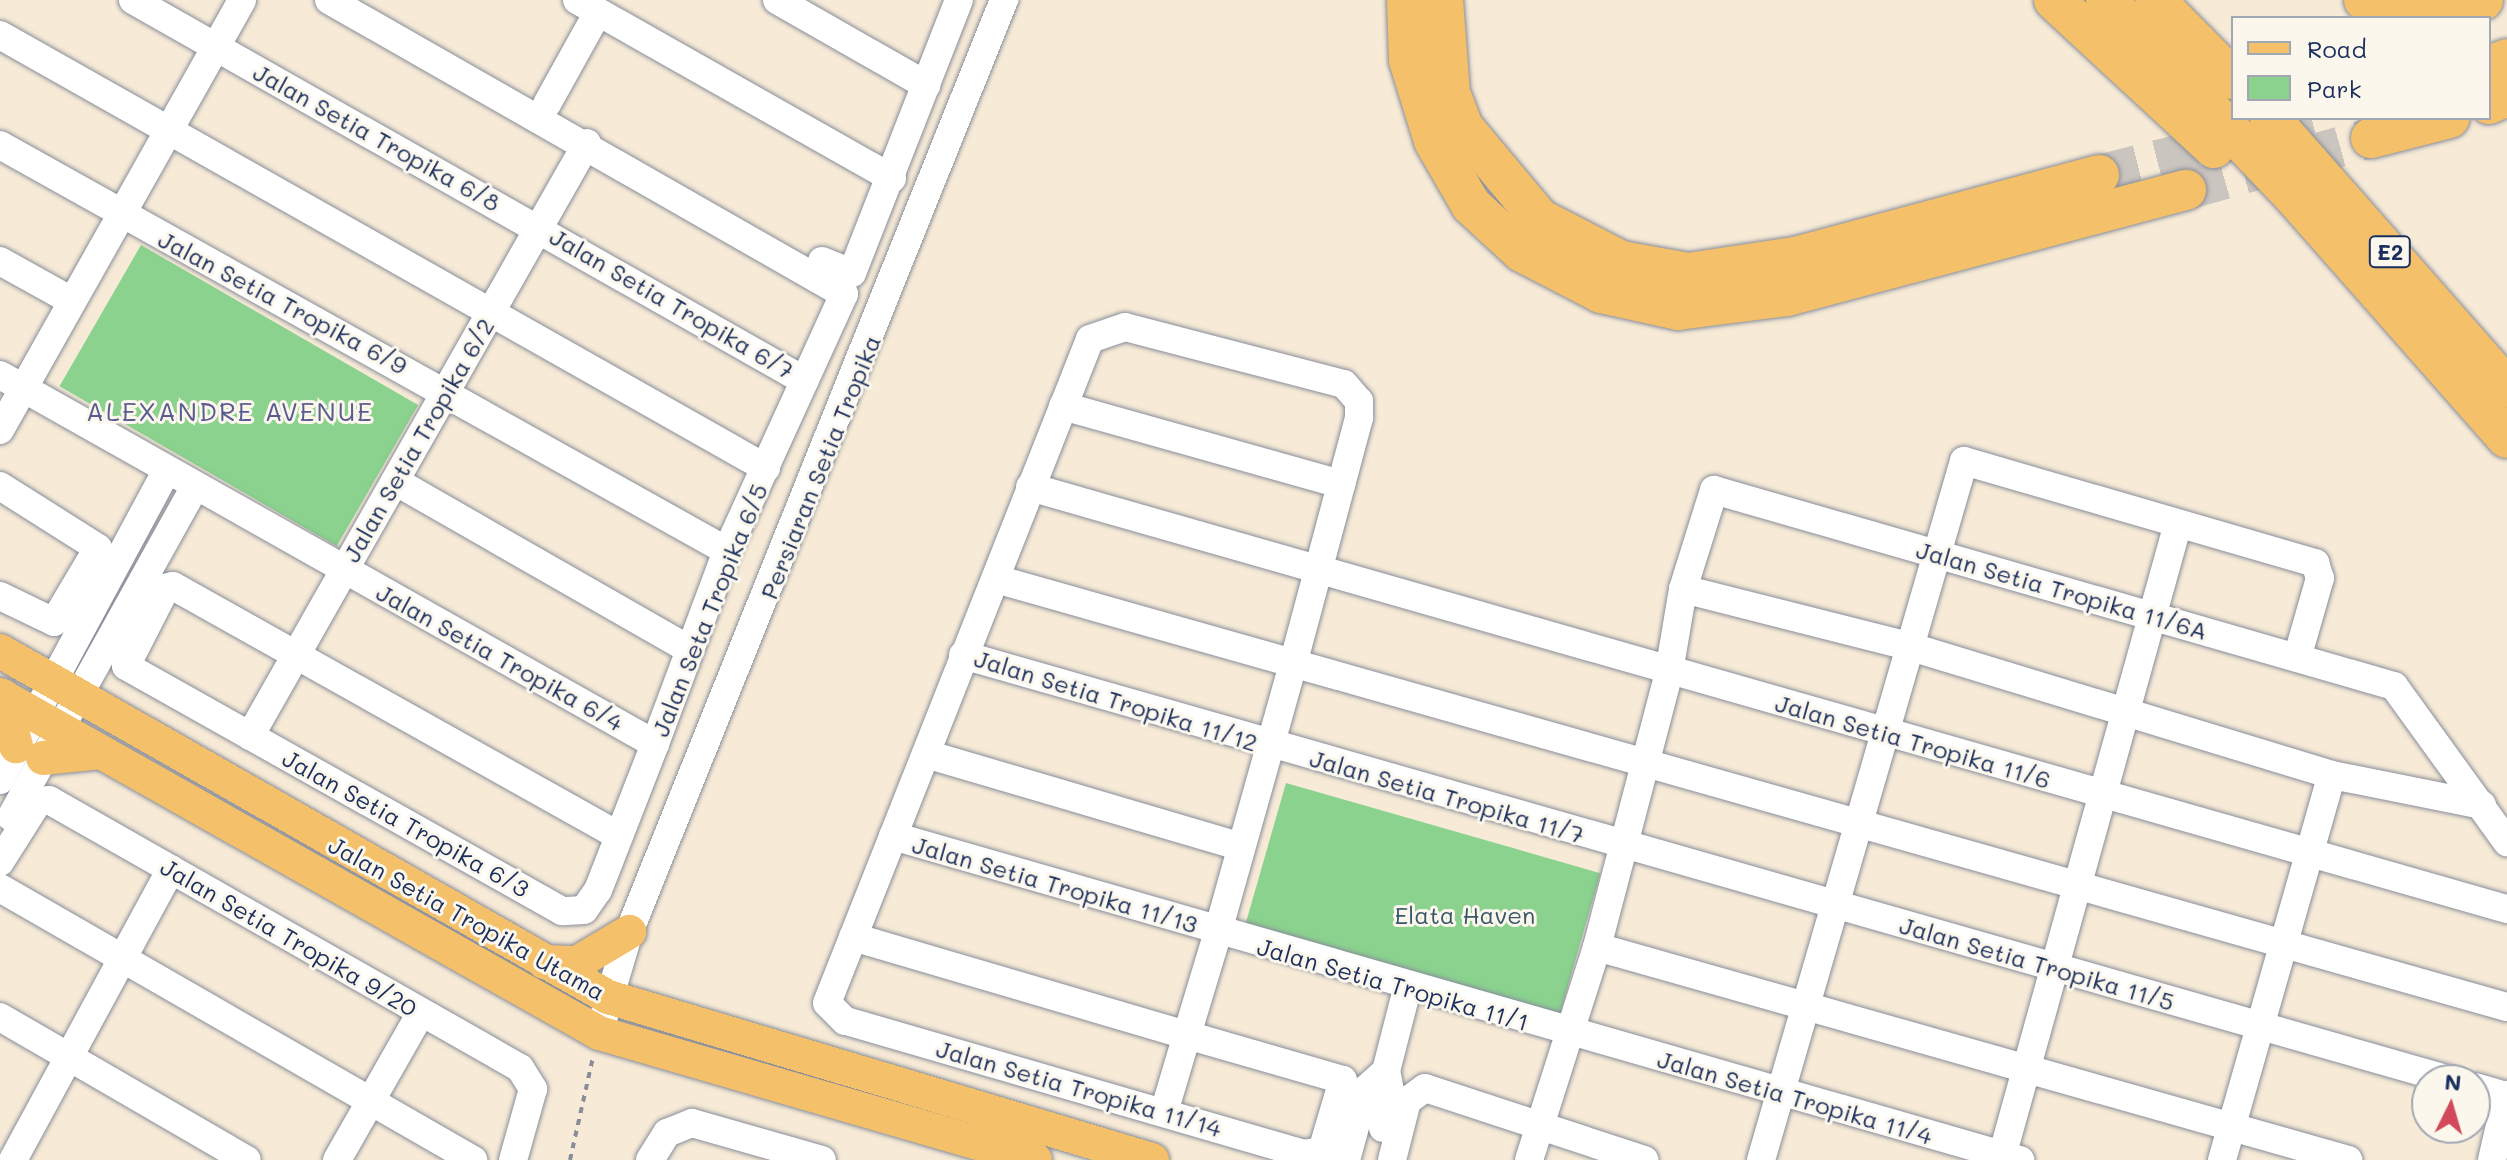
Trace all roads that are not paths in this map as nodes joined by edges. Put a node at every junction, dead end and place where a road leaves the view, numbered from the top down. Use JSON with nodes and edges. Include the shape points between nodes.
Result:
{"nodes":[{"id":1,"x":133,"y":0,"type":"edge"},
{"id":2,"x":242,"y":0,"type":"edge"},
{"id":3,"x":329,"y":0,"type":"edge"},
{"id":4,"x":364,"y":0,"type":"edge"},
{"id":5,"x":777,"y":0,"type":"edge"},
{"id":6,"x":959,"y":0,"type":"edge"},
{"id":7,"x":1004,"y":0,"type":"edge"},
{"id":8,"x":1407,"y":0,"type":"edge"},
{"id":9,"x":1443,"y":0,"type":"edge"},
{"id":10,"x":2054,"y":0,"type":"edge"},
{"id":11,"x":2106,"y":0,"type":"edge"},
{"id":12,"x":2155,"y":0,"type":"edge"},
{"id":13,"x":2364,"y":0,"type":"edge"},
{"id":14,"x":2483,"y":0,"type":"edge"},
{"id":15,"x":591,"y":5,"type":"edge"},
{"id":16,"x":0,"y":35,"type":"edge"},
{"id":17,"x":215,"y":47,"type":"junction"},
{"id":18,"x":2231,"y":77,"type":"edge"},
{"id":19,"x":926,"y":85,"type":"junction"},
{"id":20,"x":547,"y":104,"type":"junction"},
{"id":21,"x":2272,"y":120,"type":"edge"},
{"id":22,"x":2442,"y":120,"type":"edge"},
{"id":23,"x":169,"y":129,"type":"junction"},
{"id":24,"x":2371,"y":138,"type":"tunnel mouth"},
{"id":25,"x":587,"y":143,"type":"junction"},
{"id":26,"x":0,"y":145,"type":"edge"},
{"id":27,"x":2099,"y":175,"type":"tunnel mouth"},
{"id":28,"x":892,"y":178,"type":"junction"},
{"id":29,"x":2186,"y":190,"type":"tunnel mouth"},
{"id":30,"x":121,"y":214,"type":"junction"},
{"id":31,"x":539,"y":226,"type":"junction"},
{"id":32,"x":0,"y":261,"type":"edge"},
{"id":33,"x":2362,"y":277,"type":"junction"},
{"id":34,"x":849,"y":278,"type":"junction"},
{"id":35,"x":72,"y":301,"type":"junction"},
{"id":36,"x":492,"y":309,"type":"junction"},
{"id":37,"x":805,"y":381,"type":"junction"},
{"id":38,"x":12,"y":382,"type":"edge"},
{"id":39,"x":2507,"y":388,"type":"edge"},
{"id":40,"x":446,"y":390,"type":"junction"},
{"id":41,"x":1063,"y":406,"type":"junction"},
{"id":42,"x":0,"y":430,"type":"edge"},
{"id":43,"x":2507,"y":438,"type":"edge"},
{"id":44,"x":766,"y":468,"type":"junction"},
{"id":45,"x":167,"y":470,"type":"junction"},
{"id":46,"x":395,"y":481,"type":"junction"},
{"id":47,"x":1341,"y":484,"type":"junction"},
{"id":48,"x":0,"y":486,"type":"edge"},
{"id":49,"x":195,"y":486,"type":"junction"},
{"id":50,"x":1030,"y":487,"type":"junction"},
{"id":51,"x":2177,"y":527,"type":"junction"},
{"id":52,"x":727,"y":551,"type":"junction"},
{"id":53,"x":1936,"y":554,"type":"junction"},
{"id":54,"x":344,"y":570,"type":"junction"},
{"id":55,"x":1318,"y":573,"type":"junction"},
{"id":56,"x":996,"y":579,"type":"junction"},
{"id":57,"x":1683,"y":589,"type":"junction"},
{"id":58,"x":96,"y":594,"type":"junction"},
{"id":59,"x":0,"y":596,"type":"edge"},
{"id":60,"x":122,"y":610,"type":"junction"},
{"id":61,"x":2148,"y":616,"type":"junction"},
{"id":62,"x":1908,"y":646,"type":"junction"},
{"id":63,"x":690,"y":650,"type":"junction"},
{"id":64,"x":0,"y":651,"type":"edge"},
{"id":65,"x":963,"y":655,"type":"junction"},
{"id":66,"x":295,"y":656,"type":"junction"},
{"id":67,"x":2297,"y":658,"type":"junction"},
{"id":68,"x":1292,"y":668,"type":"junction"},
{"id":69,"x":1669,"y":672,"type":"junction"},
{"id":70,"x":62,"y":686,"type":"junction"},
{"id":71,"x":2125,"y":713,"type":"junction"},
{"id":72,"x":25,"y":723,"type":"edge"},
{"id":73,"x":1885,"y":733,"type":"junction"},
{"id":74,"x":250,"y":736,"type":"junction"},
{"id":75,"x":655,"y":744,"type":"junction"},
{"id":76,"x":1269,"y":746,"type":"junction"},
{"id":77,"x":926,"y":754,"type":"junction"},
{"id":78,"x":1646,"y":761,"type":"junction"},
{"id":79,"x":2332,"y":775,"type":"junction"},
{"id":80,"x":9,"y":784,"type":"edge"},
{"id":81,"x":2100,"y":794,"type":"junction"},
{"id":82,"x":2482,"y":805,"type":"junction"},
{"id":83,"x":1859,"y":824,"type":"junction"},
{"id":84,"x":619,"y":836,"type":"junction"},
{"id":85,"x":893,"y":836,"type":"junction"},
{"id":86,"x":0,"y":837,"type":"edge"},
{"id":87,"x":2507,"y":842,"type":"edge"},
{"id":88,"x":1241,"y":847,"type":"junction"},
{"id":89,"x":1624,"y":847,"type":"junction"},
{"id":90,"x":2308,"y":854,"type":"junction"},
{"id":91,"x":0,"y":862,"type":"edge"},
{"id":92,"x":171,"y":869,"type":"junction"},
{"id":93,"x":2074,"y":884,"type":"junction"},
{"id":94,"x":0,"y":888,"type":"edge"},
{"id":95,"x":1835,"y":905,"type":"junction"},
{"id":96,"x":2507,"y":909,"type":"edge"},
{"id":97,"x":562,"y":911,"type":"joint"},
{"id":98,"x":629,"y":932,"type":"junction"},
{"id":99,"x":1218,"y":932,"type":"junction"},
{"id":100,"x":853,"y":937,"type":"junction"},
{"id":101,"x":2283,"y":942,"type":"junction"},
{"id":102,"x":1597,"y":947,"type":"junction"},
{"id":103,"x":122,"y":957,"type":"junction"},
{"id":104,"x":544,"y":962,"type":"junction"},
{"id":105,"x":2050,"y":967,"type":"junction"},
{"id":106,"x":1407,"y":989,"type":"junction"},
{"id":107,"x":608,"y":997,"type":"junction"},
{"id":108,"x":1805,"y":1006,"type":"junction"},
{"id":109,"x":2507,"y":1007,"type":"edge"},
{"id":110,"x":421,"y":1013,"type":"junction"},
{"id":111,"x":0,"y":1017,"type":"edge"},
{"id":112,"x":2259,"y":1027,"type":"junction"},
{"id":113,"x":599,"y":1033,"type":"junction"},
{"id":114,"x":1187,"y":1035,"type":"junction"},
{"id":115,"x":1569,"y":1035,"type":"junction"},
{"id":116,"x":67,"y":1057,"type":"junction"},
{"id":117,"x":2027,"y":1069,"type":"junction"},
{"id":118,"x":2411,"y":1069,"type":"edge"},
{"id":119,"x":1781,"y":1091,"type":"junction"},
{"id":120,"x":2507,"y":1096,"type":"edge"},
{"id":121,"x":370,"y":1101,"type":"junction"},
{"id":122,"x":1164,"y":1112,"type":"junction"},
{"id":123,"x":1540,"y":1127,"type":"junction"},
{"id":124,"x":2232,"y":1127,"type":"junction"},
{"id":125,"x":1375,"y":1147,"type":"edge"},
{"id":126,"x":12,"y":1156,"type":"edge"},
{"id":127,"x":651,"y":1157,"type":"edge"},
{"id":128,"x":2008,"y":1158,"type":"edge"},
{"id":129,"x":247,"y":1160,"type":"edge"},
{"id":130,"x":337,"y":1160,"type":"edge"},
{"id":131,"x":473,"y":1160,"type":"edge"},
{"id":132,"x":513,"y":1160,"type":"edge"},
{"id":133,"x":822,"y":1160,"type":"edge"},
{"id":134,"x":1035,"y":1160,"type":"edge"},
{"id":135,"x":1152,"y":1160,"type":"edge"},
{"id":136,"x":1346,"y":1160,"type":"edge"},
{"id":137,"x":1529,"y":1160,"type":"edge"},
{"id":138,"x":1644,"y":1160,"type":"edge"},
{"id":139,"x":1761,"y":1160,"type":"edge"},
{"id":140,"x":2222,"y":1160,"type":"edge"},
{"id":141,"x":2348,"y":1160,"type":"edge"},
{"id":142,"x":2492,"y":1160,"type":"edge"}],
"edges":[{"from":1,"to":17,"type":"street","name":"Jalan Setia Tropika 6/8"},
{"from":2,"to":17,"type":"street"},
{"from":3,"to":25,"type":"street"},
{"from":4,"to":20,"type":"street"},
{"from":5,"to":19,"type":"street"},
{"from":6,"to":19,"type":"street","name":"Jalan Seta Tropika 6/5"},
{"from":7,"to":98,"type":"street","name":"Persiaran Setia Tropika"},
{"from":8,"to":29,"type":"highway","via":[[1409,60],[1434,141],[1471,205],[1522,252],[1601,293],[1678,310],[1787,296]]},
{"from":9,"to":27,"type":"highway","via":[[1450,93],[1463,127],[1540,219],[1621,261],[1688,273],[1795,257]]},
{"from":10,"to":33,"type":"highway"},
{"from":11,"to":33,"type":"highway","number":"E2"},
{"from":12,"to":18,"type":"highway"},
{"from":13,"to":14,"type":"highway"},
{"from":15,"to":20,"type":"street"},
{"from":15,"to":28,"type":"street"},
{"from":16,"to":23,"type":"street"},
{"from":17,"to":23,"type":"street"},
{"from":17,"to":31,"type":"street","name":"Jalan Setia Tropika 6/8"},
{"from":19,"to":28,"type":"street","name":"Jalan Seta Tropika 6/5"},
{"from":20,"to":34,"type":"street"},
{"from":21,"to":39,"type":"highway","number":"E2"},
{"from":22,"to":24,"type":"highway"},
{"from":23,"to":30,"type":"street"},
{"from":23,"to":36,"type":"street"},
{"from":25,"to":31,"type":"street","name":"Jalan Setia Tropika 6/2"},
{"from":25,"to":34,"type":"street"},
{"from":26,"to":30,"type":"street","name":"Jalan Setia Tropika 6/9"},
{"from":28,"to":34,"type":"street","name":"Jalan Seta Tropika 6/5"},
{"from":30,"to":35,"type":"street"},
{"from":30,"to":40,"type":"street","name":"Jalan Setia Tropika 6/9"},
{"from":31,"to":36,"type":"street","name":"Jalan Setia Tropika 6/2"},
{"from":31,"to":37,"type":"street","name":"Jalan Setia Tropika 6/7"},
{"from":32,"to":35,"type":"street"},
{"from":33,"to":43,"type":"highway","number":"E2"},
{"from":34,"to":37,"type":"street","name":"Jalan Seta Tropika 6/5"},
{"from":35,"to":38,"type":"street"},
{"from":36,"to":40,"type":"street","name":"Jalan Setia Tropika 6/2"},
{"from":36,"to":44,"type":"street"},
{"from":37,"to":44,"type":"street","name":"Jalan Seta Tropika 6/5"},
{"from":38,"to":42,"type":"street"},
{"from":38,"to":45,"type":"street","name":"Jalan Setia Tropika 6/4"},
{"from":40,"to":46,"type":"street","name":"Jalan Setia Tropika 6/2"},
{"from":40,"to":52,"type":"street","name":"Jalan Setia Tropika 6/9"},
{"from":41,"to":47,"type":"street"},
{"from":41,"to":47,"type":"street","via":[[1090,339],[1125,327],[1344,384],[1359,401],[1359,418]]},
{"from":41,"to":50,"type":"street"},
{"from":44,"to":52,"type":"street","name":"Jalan Seta Tropika 6/5"},
{"from":45,"to":49,"type":"street","name":"Jalan Setia Tropika 6/4"},
{"from":45,"to":58,"type":"street"},
{"from":46,"to":54,"type":"street","name":"Jalan Setia Tropika 6/2"},
{"from":46,"to":63,"type":"street"},
{"from":47,"to":55,"type":"street"},
{"from":48,"to":59,"type":"street","via":[[97,543],[54,622]]},
{"from":49,"to":54,"type":"street","name":"Jalan Setia Tropika 6/4"},
{"from":49,"to":60,"type":"street"},
{"from":50,"to":55,"type":"street","name":"Jalan Setia Tropika 11/6"},
{"from":50,"to":56,"type":"street"},
{"from":51,"to":53,"type":"street","via":[[1970,460],[1961,465]]},
{"from":51,"to":61,"type":"street"},
{"from":51,"to":67,"type":"street","via":[[2315,563],[2320,578]]},
{"from":52,"to":63,"type":"street","name":"Jalan Seta Tropika 6/5"},
{"from":53,"to":57,"type":"street","name":"Jalan Setia Tropika 11/6A","via":[[1731,490],[1708,496]]},
{"from":53,"to":61,"type":"street","name":"Jalan Setia Tropika 11/6A"},
{"from":53,"to":62,"type":"street"},
{"from":54,"to":66,"type":"street","name":"Jalan Setia Tropika 6/2"},
{"from":54,"to":75,"type":"street","name":"Jalan Setia Tropika 6/4"},
{"from":55,"to":68,"type":"street"},
{"from":55,"to":69,"type":"street","name":"Jalan Setia Tropika 11/6"},
{"from":56,"to":65,"type":"street"},
{"from":56,"to":68,"type":"street"},
{"from":57,"to":62,"type":"street"},
{"from":57,"to":69,"type":"street"},
{"from":58,"to":60,"type":"street"},
{"from":58,"to":70,"type":"street"},
{"from":60,"to":70,"type":"street"},
{"from":61,"to":67,"type":"street","name":"Jalan Setia Tropika 11/6A"},
{"from":61,"to":71,"type":"street"},
{"from":62,"to":71,"type":"street"},
{"from":62,"to":73,"type":"street"},
{"from":63,"to":75,"type":"street","name":"Jalan Seta Tropika 6/5"},
{"from":64,"to":70,"type":"main road","name":"Jalan Setia Tropika Utama"},
{"from":65,"to":76,"type":"street","name":"Jalan Setia Tropika 11/12"},
{"from":65,"to":77,"type":"street"},
{"from":66,"to":74,"type":"street","name":"Jalan Setia Tropika 6/2"},
{"from":66,"to":74,"type":"street","name":"Jalan Setia Tropika 6/3","via":[[169,585],[126,666]]},
{"from":66,"to":84,"type":"street"},
{"from":67,"to":82,"type":"street","name":"Jalan Setia Tropika 11/6A","via":[[2394,686]]},
{"from":68,"to":76,"type":"street"},
{"from":68,"to":78,"type":"street"},
{"from":69,"to":73,"type":"street","name":"Jalan Setia Tropika 11/6"},
{"from":69,"to":78,"type":"street"},
{"from":70,"to":72,"type":"street"},
{"from":70,"to":104,"type":"main road","name":"Jalan Setia Tropika Utama"},
{"from":71,"to":79,"type":"street"},
{"from":71,"to":81,"type":"street"},
{"from":72,"to":80,"type":"street"},
{"from":72,"to":113,"type":"main road","name":"Jalan Setia Tropika Utama","via":[[102,752]]},
{"from":73,"to":81,"type":"street","name":"Jalan Setia Tropika 11/6"},
{"from":73,"to":83,"type":"street"},
{"from":74,"to":97,"type":"street","name":"Jalan Setia Tropika 6/3"},
{"from":75,"to":84,"type":"street","name":"Jalan Seta Tropika 6/5"},
{"from":76,"to":88,"type":"street"},
{"from":76,"to":89,"type":"street","name":"Jalan Setia Tropika 11/7"},
{"from":77,"to":85,"type":"street"},
{"from":77,"to":88,"type":"street"},
{"from":78,"to":83,"type":"street"},
{"from":78,"to":89,"type":"street"},
{"from":79,"to":82,"type":"street"},
{"from":79,"to":90,"type":"street"},
{"from":80,"to":86,"type":"street"},
{"from":81,"to":90,"type":"street","name":"Jalan Setia Tropika 11/6"},
{"from":81,"to":93,"type":"street"},
{"from":82,"to":87,"type":"street"},
{"from":83,"to":93,"type":"street"},
{"from":83,"to":95,"type":"street"},
{"from":84,"to":97,"type":"street","name":"Jalan Seta Tropika 6/5","via":[[593,900],[584,910]]},
{"from":85,"to":99,"type":"street","name":"Jalan Setia Tropika 11/13"},
{"from":85,"to":100,"type":"street"},
{"from":88,"to":99,"type":"street"},
{"from":89,"to":95,"type":"street","name":"Jalan Setia Tropika 11/5"},
{"from":89,"to":102,"type":"street"},
{"from":90,"to":96,"type":"street","name":"Jalan Setia Tropika 11/6"},
{"from":90,"to":101,"type":"street"},
{"from":91,"to":92,"type":"street","name":"Jalan Setia Tropika 9/20","via":[[38,802],[59,805]]},
{"from":92,"to":103,"type":"street"},
{"from":92,"to":110,"type":"street","name":"Jalan Setia Tropika 9/20"},
{"from":93,"to":101,"type":"street"},
{"from":93,"to":105,"type":"street"},
{"from":94,"to":103,"type":"street"},
{"from":95,"to":105,"type":"street","name":"Jalan Setia Tropika 11/5"},
{"from":95,"to":108,"type":"street"},
{"from":98,"to":104,"type":"main road","via":[[577,963]]},
{"from":98,"to":107,"type":"street","name":"Persiaran Setia Tropika"},
{"from":99,"to":106,"type":"street","name":"Jalan Setia Tropika 11/1"},
{"from":99,"to":114,"type":"street"},
{"from":100,"to":114,"type":"street"},
{"from":100,"to":122,"type":"street","name":"Jalan Setia Tropika 11/14","via":[[827,1003],[845,1021]]},
{"from":101,"to":109,"type":"street"},
{"from":101,"to":112,"type":"street"},
{"from":102,"to":108,"type":"street"},
{"from":102,"to":115,"type":"street"},
{"from":103,"to":116,"type":"street"},
{"from":103,"to":121,"type":"street"},
{"from":104,"to":107,"type":"main road","name":"Jalan Setia Tropika Utama"},
{"from":105,"to":112,"type":"street","name":"Jalan Setia Tropika 11/5"},
{"from":105,"to":117,"type":"street"},
{"from":106,"to":115,"type":"street","name":"Jalan Setia Tropika 11/1"},
{"from":106,"to":125,"type":"street","via":[[1386,1071],[1391,1096]]},
{"from":107,"to":113,"type":"street","name":"Persiaran Setia Tropika"},
{"from":107,"to":135,"type":"main road","name":"Jalan Setia Tropika Utama"},
{"from":108,"to":117,"type":"street"},
{"from":108,"to":119,"type":"street"},
{"from":110,"to":121,"type":"street"},
{"from":110,"to":132,"type":"street","name":"Jalan Setia Tropika 9/20","via":[[520,1068],[533,1089]]},
{"from":111,"to":116,"type":"street"},
{"from":112,"to":118,"type":"street","name":"Jalan Setia Tropika 11/5"},
{"from":112,"to":124,"type":"street"},
{"from":113,"to":134,"type":"main road","name":"Jalan Setia Tropika Utama"},
{"from":114,"to":122,"type":"street"},
{"from":114,"to":122,"type":"street","name":"Jalan Setia Tropika 11/14","via":[[1346,1083],[1322,1151],[1314,1155]]},
{"from":115,"to":119,"type":"street","name":"Jalan Setia Tropika 11/4"},
{"from":115,"to":123,"type":"street"},
{"from":116,"to":126,"type":"street"},
{"from":116,"to":129,"type":"street"},
{"from":117,"to":124,"type":"street"},
{"from":117,"to":128,"type":"street"},
{"from":119,"to":128,"type":"street","name":"Jalan Setia Tropika 11/4"},
{"from":119,"to":139,"type":"street"},
{"from":120,"to":142,"type":"street"},
{"from":121,"to":130,"type":"street"},
{"from":121,"to":131,"type":"street"},
{"from":123,"to":125,"type":"street","via":[[1425,1088],[1413,1092]]},
{"from":123,"to":137,"type":"street"},
{"from":123,"to":138,"type":"street"},
{"from":124,"to":140,"type":"street"},
{"from":124,"to":141,"type":"street"},
{"from":125,"to":136,"type":"street"},
{"from":127,"to":133,"type":"street","via":[[667,1133],[692,1123]]}]}
